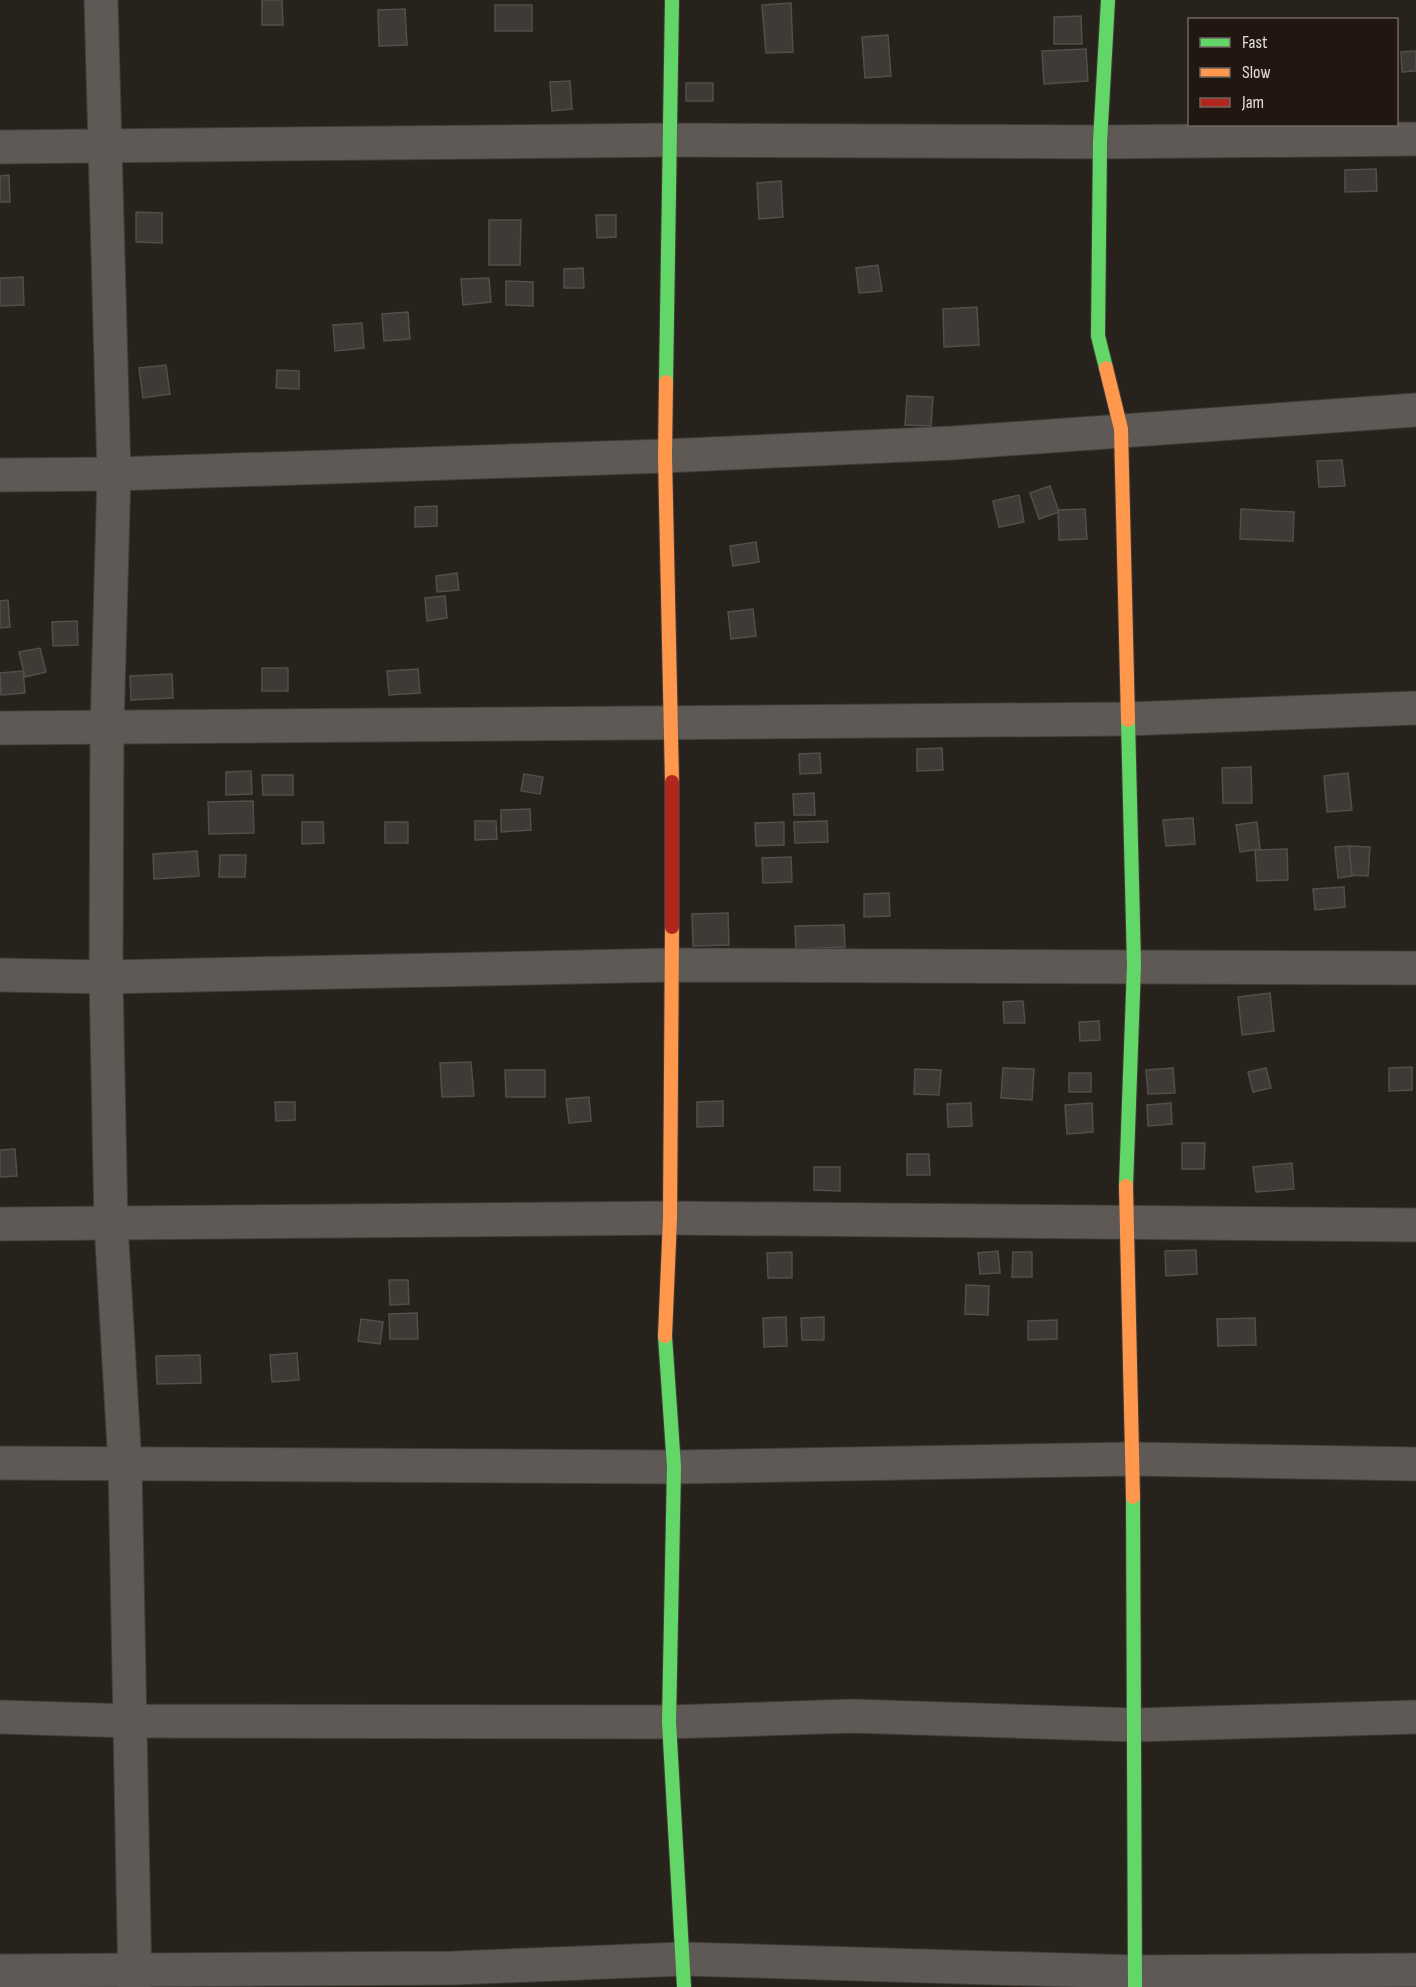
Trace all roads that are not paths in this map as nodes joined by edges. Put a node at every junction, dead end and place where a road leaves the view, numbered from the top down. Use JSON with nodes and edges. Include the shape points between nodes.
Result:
{"nodes":[{"id":1,"x":101,"y":0,"type":"edge"},
{"id":2,"x":672,"y":0,"type":"edge"},
{"id":3,"x":1108,"y":0,"type":"edge"},
{"id":4,"x":1416,"y":139,"type":"edge"},
{"id":5,"x":670,"y":140,"type":"junction"},
{"id":6,"x":1100,"y":142,"type":"junction"},
{"id":7,"x":105,"y":146,"type":"junction"},
{"id":8,"x":0,"y":147,"type":"edge"},
{"id":9,"x":1416,"y":410,"type":"edge"},
{"id":10,"x":1121,"y":429,"type":"junction"},
{"id":11,"x":665,"y":456,"type":"junction"},
{"id":12,"x":114,"y":474,"type":"junction"},
{"id":13,"x":0,"y":475,"type":"edge"},
{"id":14,"x":1416,"y":708,"type":"edge"},
{"id":15,"x":1127,"y":719,"type":"junction"},
{"id":16,"x":672,"y":723,"type":"junction"},
{"id":17,"x":0,"y":728,"type":"edge"},
{"id":18,"x":106,"y":729,"type":"junction"},
{"id":19,"x":672,"y":965,"type":"junction"},
{"id":20,"x":1134,"y":965,"type":"junction"},
{"id":21,"x":1416,"y":968,"type":"edge"},
{"id":22,"x":0,"y":975,"type":"edge"},
{"id":23,"x":106,"y":977,"type":"junction"},
{"id":24,"x":670,"y":1218,"type":"junction"},
{"id":25,"x":1125,"y":1221,"type":"junction"},
{"id":26,"x":0,"y":1224,"type":"edge"},
{"id":27,"x":111,"y":1224,"type":"junction"},
{"id":28,"x":1416,"y":1225,"type":"edge"},
{"id":29,"x":1133,"y":1459,"type":"junction"},
{"id":30,"x":0,"y":1463,"type":"edge"},
{"id":31,"x":1416,"y":1464,"type":"edge"},
{"id":32,"x":125,"y":1465,"type":"junction"},
{"id":33,"x":674,"y":1467,"type":"junction"},
{"id":34,"x":0,"y":1717,"type":"edge"},
{"id":35,"x":1416,"y":1717,"type":"edge"},
{"id":36,"x":132,"y":1720,"type":"junction"},
{"id":37,"x":669,"y":1722,"type":"junction"},
{"id":38,"x":1136,"y":1725,"type":"junction"},
{"id":39,"x":1416,"y":1970,"type":"edge"},
{"id":40,"x":0,"y":1971,"type":"edge"},
{"id":41,"x":683,"y":1973,"type":"edge"},
{"id":42,"x":135,"y":1978,"type":"edge"},
{"id":43,"x":1135,"y":1979,"type":"edge"}],
"edges":[{"from":1,"to":7,"type":"street"},
{"from":2,"to":5,"type":"street"},
{"from":3,"to":6,"type":"street"},
{"from":4,"to":6,"type":"street"},
{"from":5,"to":6,"type":"street"},
{"from":5,"to":7,"type":"street"},
{"from":5,"to":11,"type":"street"},
{"from":6,"to":10,"type":"street","via":[[1098,336]]},
{"from":7,"to":8,"type":"street"},
{"from":7,"to":12,"type":"street"},
{"from":9,"to":10,"type":"street"},
{"from":10,"to":11,"type":"street","via":[[952,443]]},
{"from":10,"to":15,"type":"street"},
{"from":11,"to":12,"type":"street"},
{"from":11,"to":16,"type":"street"},
{"from":12,"to":13,"type":"street"},
{"from":12,"to":18,"type":"street"},
{"from":14,"to":15,"type":"street"},
{"from":15,"to":16,"type":"street"},
{"from":15,"to":20,"type":"street"},
{"from":16,"to":18,"type":"street"},
{"from":16,"to":19,"type":"street"},
{"from":17,"to":18,"type":"street"},
{"from":18,"to":23,"type":"street"},
{"from":19,"to":20,"type":"street"},
{"from":19,"to":23,"type":"street"},
{"from":19,"to":24,"type":"street"},
{"from":20,"to":21,"type":"street"},
{"from":20,"to":25,"type":"street"},
{"from":22,"to":23,"type":"street"},
{"from":23,"to":27,"type":"street"},
{"from":24,"to":25,"type":"street"},
{"from":24,"to":27,"type":"street"},
{"from":24,"to":33,"type":"street","via":[[664,1352]]},
{"from":25,"to":28,"type":"street"},
{"from":25,"to":29,"type":"street"},
{"from":26,"to":27,"type":"street"},
{"from":27,"to":32,"type":"street"},
{"from":29,"to":31,"type":"street"},
{"from":29,"to":33,"type":"street"},
{"from":29,"to":38,"type":"street"},
{"from":30,"to":32,"type":"street"},
{"from":32,"to":33,"type":"street"},
{"from":32,"to":36,"type":"street"},
{"from":33,"to":37,"type":"street"},
{"from":34,"to":36,"type":"street"},
{"from":35,"to":38,"type":"street"},
{"from":36,"to":37,"type":"street"},
{"from":36,"to":42,"type":"street"},
{"from":37,"to":38,"type":"street","via":[[852,1716]]},
{"from":37,"to":41,"type":"street"},
{"from":38,"to":43,"type":"street"},
{"from":39,"to":43,"type":"street"},
{"from":40,"to":42,"type":"street"},
{"from":41,"to":42,"type":"street","via":[[454,1968]]},
{"from":41,"to":43,"type":"street"}]}
